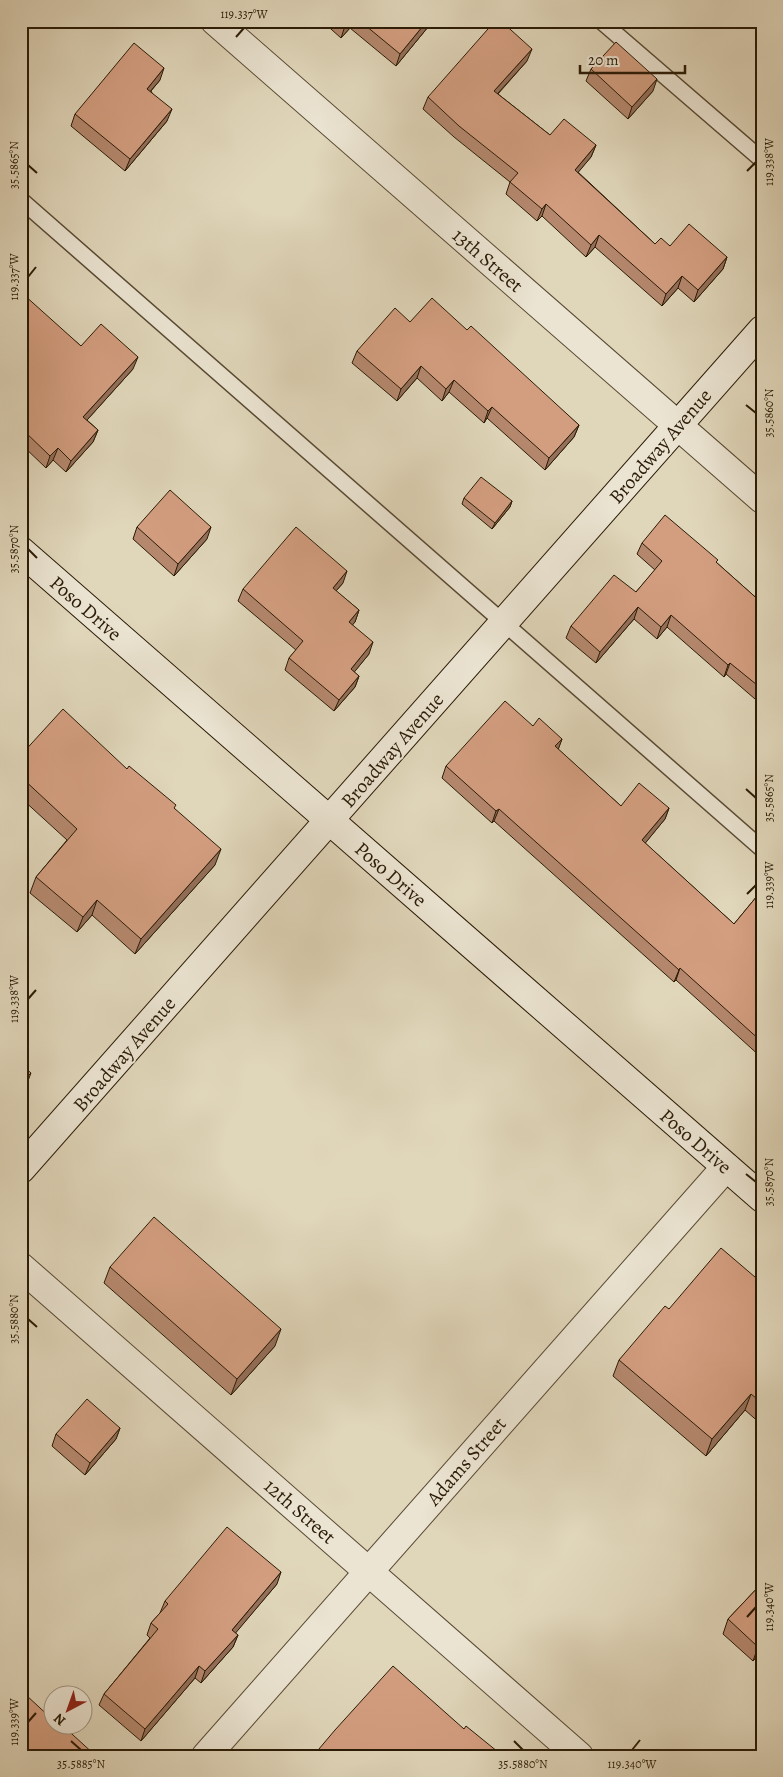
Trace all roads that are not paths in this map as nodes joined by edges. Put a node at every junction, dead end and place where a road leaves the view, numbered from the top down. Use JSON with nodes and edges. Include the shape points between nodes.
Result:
{"nodes":[{"id":1,"x":215,"y":21,"type":"edge"},
{"id":2,"x":601,"y":21,"type":"edge"},
{"id":3,"x":762,"y":160,"type":"edge"},
{"id":4,"x":21,"y":200,"type":"edge"},
{"id":5,"x":762,"y":330,"type":"edge"},
{"id":6,"x":678,"y":426,"type":"junction"},
{"id":7,"x":762,"y":499,"type":"edge"},
{"id":8,"x":21,"y":551,"type":"edge"},
{"id":9,"x":504,"y":623,"type":"junction"},
{"id":10,"x":330,"y":820,"type":"junction"},
{"id":11,"x":762,"y":849,"type":"edge"},
{"id":12,"x":726,"y":1166,"type":"junction"},
{"id":13,"x":21,"y":1169,"type":"edge"},
{"id":14,"x":762,"y":1198,"type":"edge"},
{"id":15,"x":21,"y":1267,"type":"edge"},
{"id":16,"x":369,"y":1571,"type":"junction"},
{"id":17,"x":206,"y":1756,"type":"edge"},
{"id":18,"x":579,"y":1756,"type":"edge"}],
"edges":[{"from":1,"to":6,"type":"street","name":"13th Street"},
{"from":2,"to":3,"type":"lane"},
{"from":4,"to":9,"type":"lane"},
{"from":5,"to":6,"type":"street","name":"Broadway Avenue"},
{"from":6,"to":7,"type":"street","name":"13th Street"},
{"from":6,"to":9,"type":"street","name":"Broadway Avenue"},
{"from":8,"to":10,"type":"street","name":"Poso Drive"},
{"from":9,"to":10,"type":"street","name":"Broadway Avenue"},
{"from":9,"to":11,"type":"lane"},
{"from":10,"to":12,"type":"street","name":"Poso Drive"},
{"from":10,"to":13,"type":"street","name":"Broadway Avenue"},
{"from":12,"to":14,"type":"street","name":"Poso Drive"},
{"from":12,"to":16,"type":"street","name":"Adams Street"},
{"from":15,"to":16,"type":"street","name":"12th Street"},
{"from":16,"to":17,"type":"street","name":"Adams Street"},
{"from":16,"to":18,"type":"street","name":"12th Street"}]}
